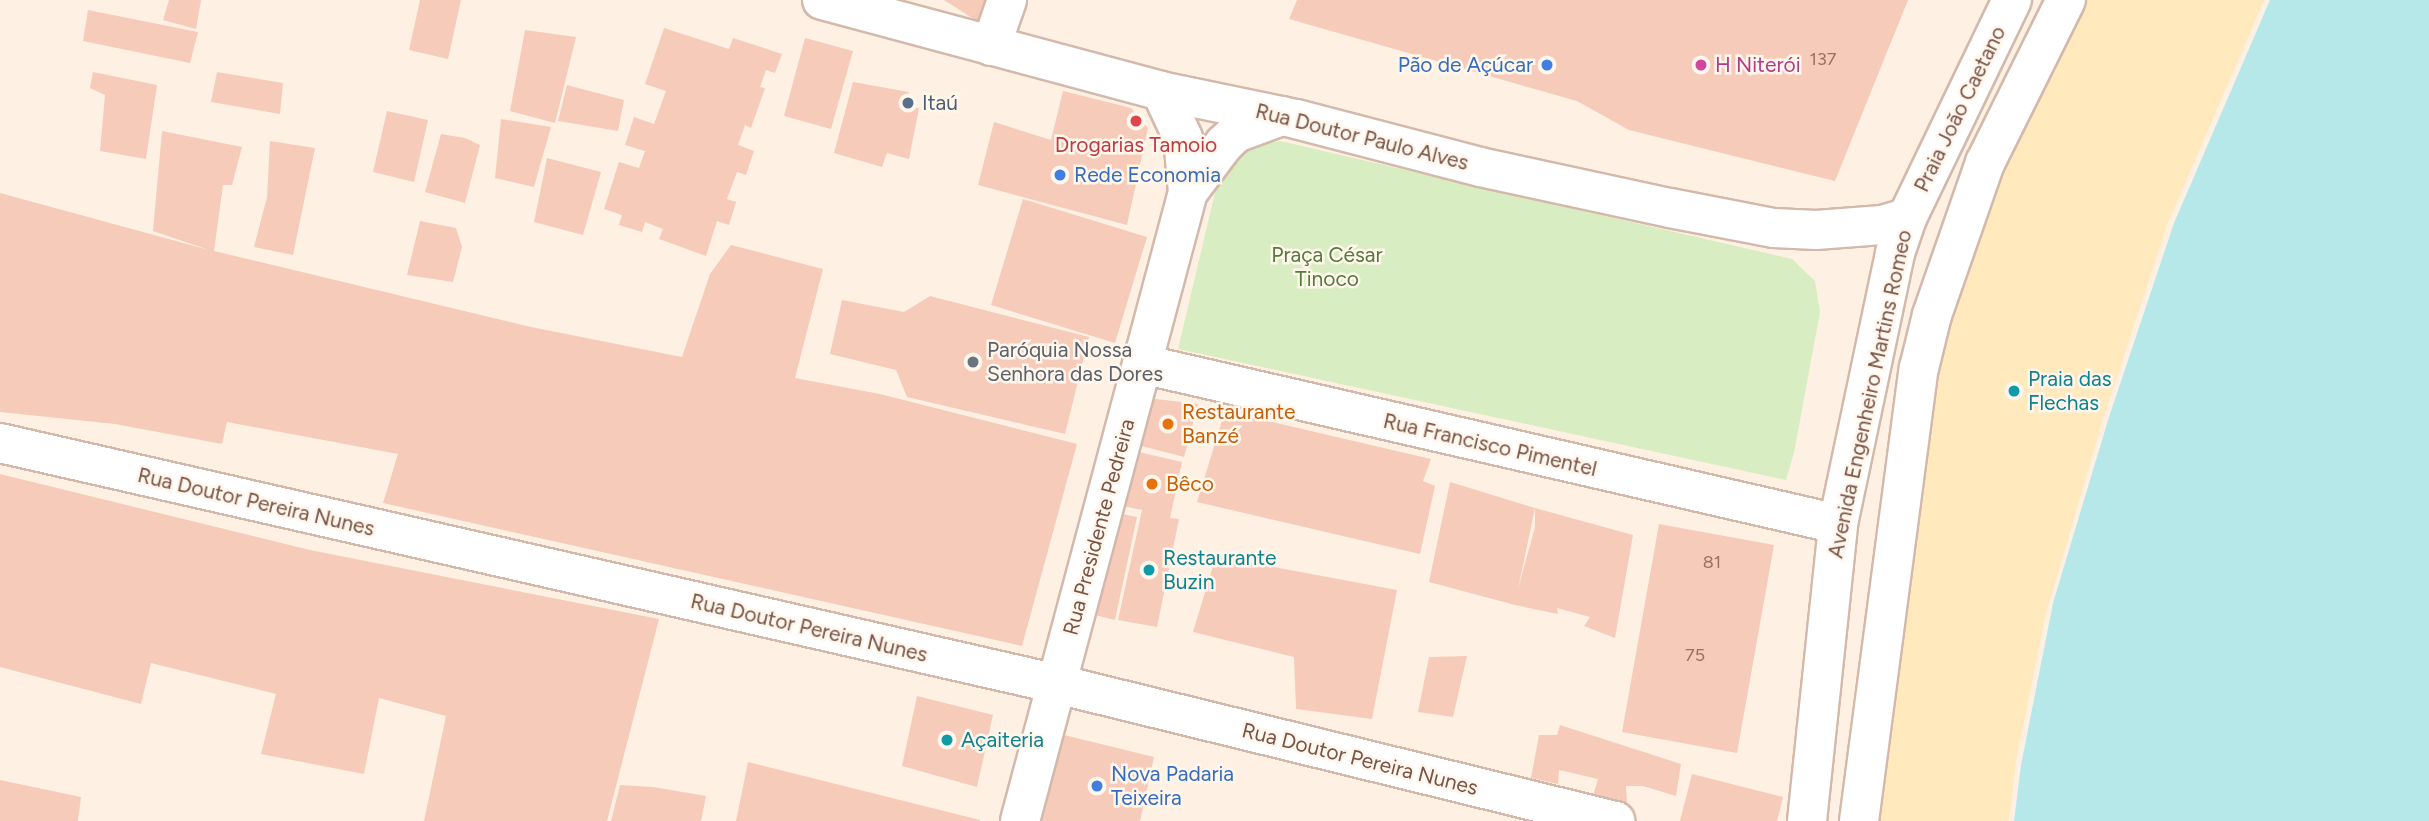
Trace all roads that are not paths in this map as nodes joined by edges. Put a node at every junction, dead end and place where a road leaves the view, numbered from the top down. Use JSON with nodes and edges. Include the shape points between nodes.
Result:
{"nodes":[{"id":1,"x":822,"y":0,"type":"edge"},
{"id":2,"x":1007,"y":0,"type":"edge"},
{"id":3,"x":2012,"y":0,"type":"edge"},
{"id":4,"x":2066,"y":0,"type":"edge"},
{"id":5,"x":991,"y":46,"type":"junction"},
{"id":6,"x":1161,"y":91,"type":"junction"},
{"id":7,"x":1282,"y":116,"type":"junction"},
{"id":8,"x":1188,"y":192,"type":"junction"},
{"id":9,"x":1907,"y":218,"type":"junction"},
{"id":10,"x":1142,"y":365,"type":"junction"},
{"id":11,"x":0,"y":443,"type":"edge"},
{"id":12,"x":1838,"y":524,"type":"junction"},
{"id":13,"x":1057,"y":684,"type":"junction"},
{"id":14,"x":1020,"y":821,"type":"edge"},
{"id":15,"x":1615,"y":821,"type":"edge"},
{"id":16,"x":1807,"y":821,"type":"edge"},
{"id":17,"x":1859,"y":821,"type":"edge"}],
"edges":[{"from":1,"to":5,"type":"street","name":"Rua Doutor Paulo Alves"},
{"from":2,"to":5,"type":"street"},
{"from":3,"to":9,"type":"street","name":"Praia João Caetano"},
{"from":4,"to":17,"type":"street","via":[[1985,163],[1932,315],[1919,368]]},
{"from":5,"to":6,"type":"street","name":"Rua Doutor Paulo Alves"},
{"from":6,"to":7,"type":"street","name":"Rua Doutor Paulo Alves"},
{"from":6,"to":8,"type":"street","name":"Rua Presidente Pedreira","via":[[1183,138]]},
{"from":7,"to":8,"type":"street","name":"Rua Presidente Pedreira","via":[[1236,133]]},
{"from":7,"to":9,"type":"street","name":"Rua Doutor Paulo Alves","via":[[1480,167],[1774,228],[1850,229]]},
{"from":8,"to":10,"type":"street","name":"Rua Presidente Pedreira"},
{"from":9,"to":12,"type":"street","name":"Avenida Engenheiro Martins Romeo","via":[[1895,253]]},
{"from":10,"to":12,"type":"street","name":"Rua Francisco Pimentel"},
{"from":10,"to":13,"type":"street","name":"Rua Presidente Pedreira"},
{"from":11,"to":13,"type":"street","name":"Rua Doutor Pereira Nunes"},
{"from":12,"to":16,"type":"street","name":"Avenida Engenheiro Martins Romeo"},
{"from":13,"to":14,"type":"street","name":"Rua Presidente Pedreira"},
{"from":13,"to":15,"type":"street","name":"Rua Doutor Pereira Nunes"}]}
